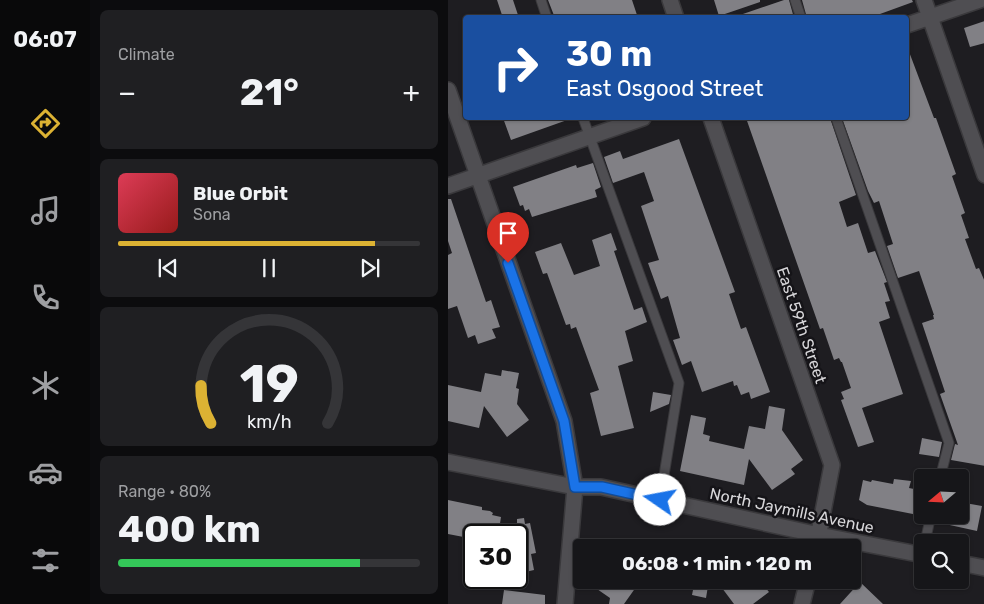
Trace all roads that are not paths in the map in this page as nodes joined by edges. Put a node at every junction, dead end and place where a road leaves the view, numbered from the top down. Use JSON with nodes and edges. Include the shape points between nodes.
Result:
{"nodes":[{"id":1,"x":541,"y":0,"type":"edge"},
{"id":2,"x":670,"y":0,"type":"edge"},
{"id":3,"x":795,"y":0,"type":"edge"},
{"id":4,"x":924,"y":0,"type":"edge"},
{"id":5,"x":980,"y":0,"type":"edge"},
{"id":6,"x":546,"y":15,"type":"edge"},
{"id":7,"x":675,"y":15,"type":"edge"},
{"id":8,"x":800,"y":15,"type":"edge"},
{"id":9,"x":930,"y":17,"type":"junction"},
{"id":10,"x":909,"y":25,"type":"edge"},
{"id":11,"x":448,"y":90,"type":"edge"},
{"id":12,"x":584,"y":120,"type":"edge"},
{"id":13,"x":637,"y":120,"type":"edge"},
{"id":14,"x":712,"y":120,"type":"edge"},
{"id":15,"x":837,"y":120,"type":"edge"},
{"id":16,"x":589,"y":136,"type":"junction"},
{"id":17,"x":984,"y":175,"type":"edge"},
{"id":18,"x":477,"y":176,"type":"junction"},
{"id":19,"x":448,"y":186,"type":"edge"},
{"id":20,"x":448,"y":462,"type":"edge"},
{"id":21,"x":942,"y":469,"type":"edge"},
{"id":22,"x":575,"y":487,"type":"junction"},
{"id":23,"x":660,"y":500,"type":"junction"},
{"id":24,"x":809,"y":539,"type":"edge"},
{"id":25,"x":817,"y":539,"type":"edge"},
{"id":26,"x":861,"y":545,"type":"edge"},
{"id":27,"x":914,"y":550,"type":"edge"},
{"id":28,"x":969,"y":565,"type":"edge"},
{"id":29,"x":984,"y":568,"type":"edge"},
{"id":30,"x":806,"y":589,"type":"edge"},
{"id":31,"x":565,"y":604,"type":"edge"},
{"id":32,"x":802,"y":604,"type":"edge"}],
"edges":[{"from":1,"to":6,"type":"lane"},
{"from":2,"to":7,"type":"street"},
{"from":3,"to":8,"type":"lane"},
{"from":4,"to":9,"type":"street"},
{"from":5,"to":9,"type":"street"},
{"from":9,"to":10,"type":"street"},
{"from":9,"to":17,"type":"street"},
{"from":11,"to":18,"type":"street"},
{"from":12,"to":16,"type":"lane"},
{"from":13,"to":16,"type":"street"},
{"from":14,"to":25,"type":"street","name":"East 59th Street","via":[[832,465]]},
{"from":15,"to":21,"type":"lane","via":[[949,443]]},
{"from":16,"to":18,"type":"street"},
{"from":16,"to":23,"type":"lane","via":[[679,383]]},
{"from":18,"to":19,"type":"street"},
{"from":18,"to":22,"type":"street","via":[[564,421]]},
{"from":20,"to":22,"type":"street","name":"North Jaymills Avenue"},
{"from":22,"to":23,"type":"street","name":"North Jaymills Avenue","via":[[602,487]]},
{"from":22,"to":31,"type":"street"},
{"from":23,"to":24,"type":"street","name":"North Jaymills Avenue"},
{"from":26,"to":27,"type":"street","name":"North Jaymills Avenue"},
{"from":28,"to":29,"type":"street"},
{"from":30,"to":32,"type":"street"}]}
